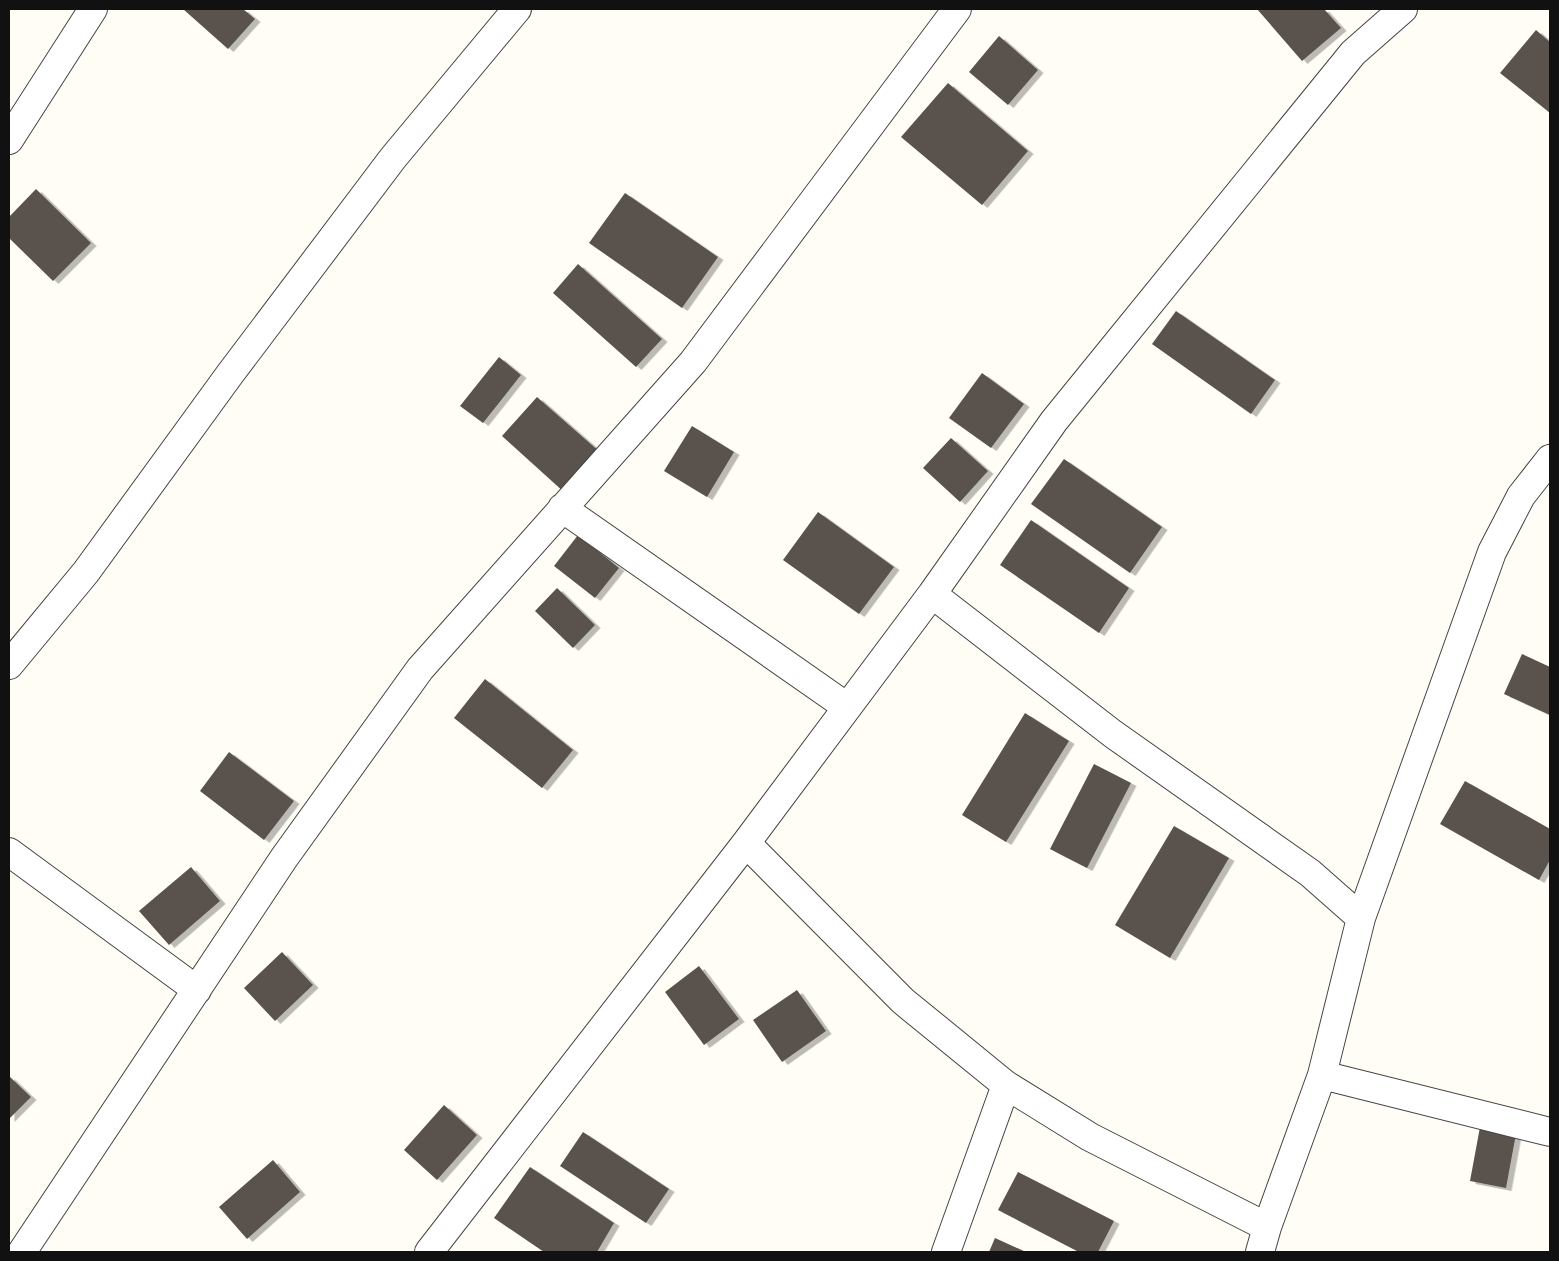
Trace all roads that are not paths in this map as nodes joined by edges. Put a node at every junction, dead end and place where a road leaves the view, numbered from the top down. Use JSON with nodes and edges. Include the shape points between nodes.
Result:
{"nodes":[{"id":1,"x":93,"y":9,"type":"edge"},
{"id":2,"x":517,"y":9,"type":"edge"},
{"id":3,"x":958,"y":9,"type":"edge"},
{"id":4,"x":1403,"y":9,"type":"edge"},
{"id":5,"x":9,"y":140,"type":"edge"},
{"id":6,"x":1550,"y":459,"type":"edge"},
{"id":7,"x":562,"y":508,"type":"junction"},
{"id":8,"x":932,"y":594,"type":"junction"},
{"id":9,"x":9,"y":665,"type":"edge"},
{"id":10,"x":847,"y":708,"type":"junction"},
{"id":11,"x":746,"y":843,"type":"junction"},
{"id":12,"x":9,"y":852,"type":"edge"},
{"id":13,"x":1361,"y":918,"type":"junction"},
{"id":14,"x":197,"y":990,"type":"junction"},
{"id":15,"x":1322,"y":1076,"type":"junction"},
{"id":16,"x":1006,"y":1085,"type":"junction"},
{"id":17,"x":1550,"y":1132,"type":"edge"},
{"id":18,"x":1264,"y":1239,"type":"edge"},
{"id":19,"x":22,"y":1252,"type":"edge"},
{"id":20,"x":429,"y":1252,"type":"edge"},
{"id":21,"x":946,"y":1252,"type":"edge"}],
"edges":[{"from":1,"to":5,"type":"street"},
{"from":2,"to":9,"type":"street","via":[[393,158],[86,572]]},
{"from":3,"to":7,"type":"street","via":[[693,362]]},
{"from":4,"to":8,"type":"street","via":[[1353,53],[1060,413]]},
{"from":6,"to":13,"type":"street","via":[[1521,496],[1492,552]]},
{"from":7,"to":10,"type":"street"},
{"from":7,"to":14,"type":"street","via":[[420,669],[284,858]]},
{"from":8,"to":10,"type":"street"},
{"from":8,"to":13,"type":"street","via":[[1113,734],[1310,872]]},
{"from":10,"to":11,"type":"street"},
{"from":11,"to":16,"type":"street","via":[[903,1001]]},
{"from":11,"to":20,"type":"street"},
{"from":12,"to":14,"type":"street"},
{"from":13,"to":15,"type":"street"},
{"from":14,"to":19,"type":"street"},
{"from":15,"to":17,"type":"street"},
{"from":15,"to":18,"type":"street"},
{"from":16,"to":18,"type":"street"},
{"from":16,"to":21,"type":"street"}]}
